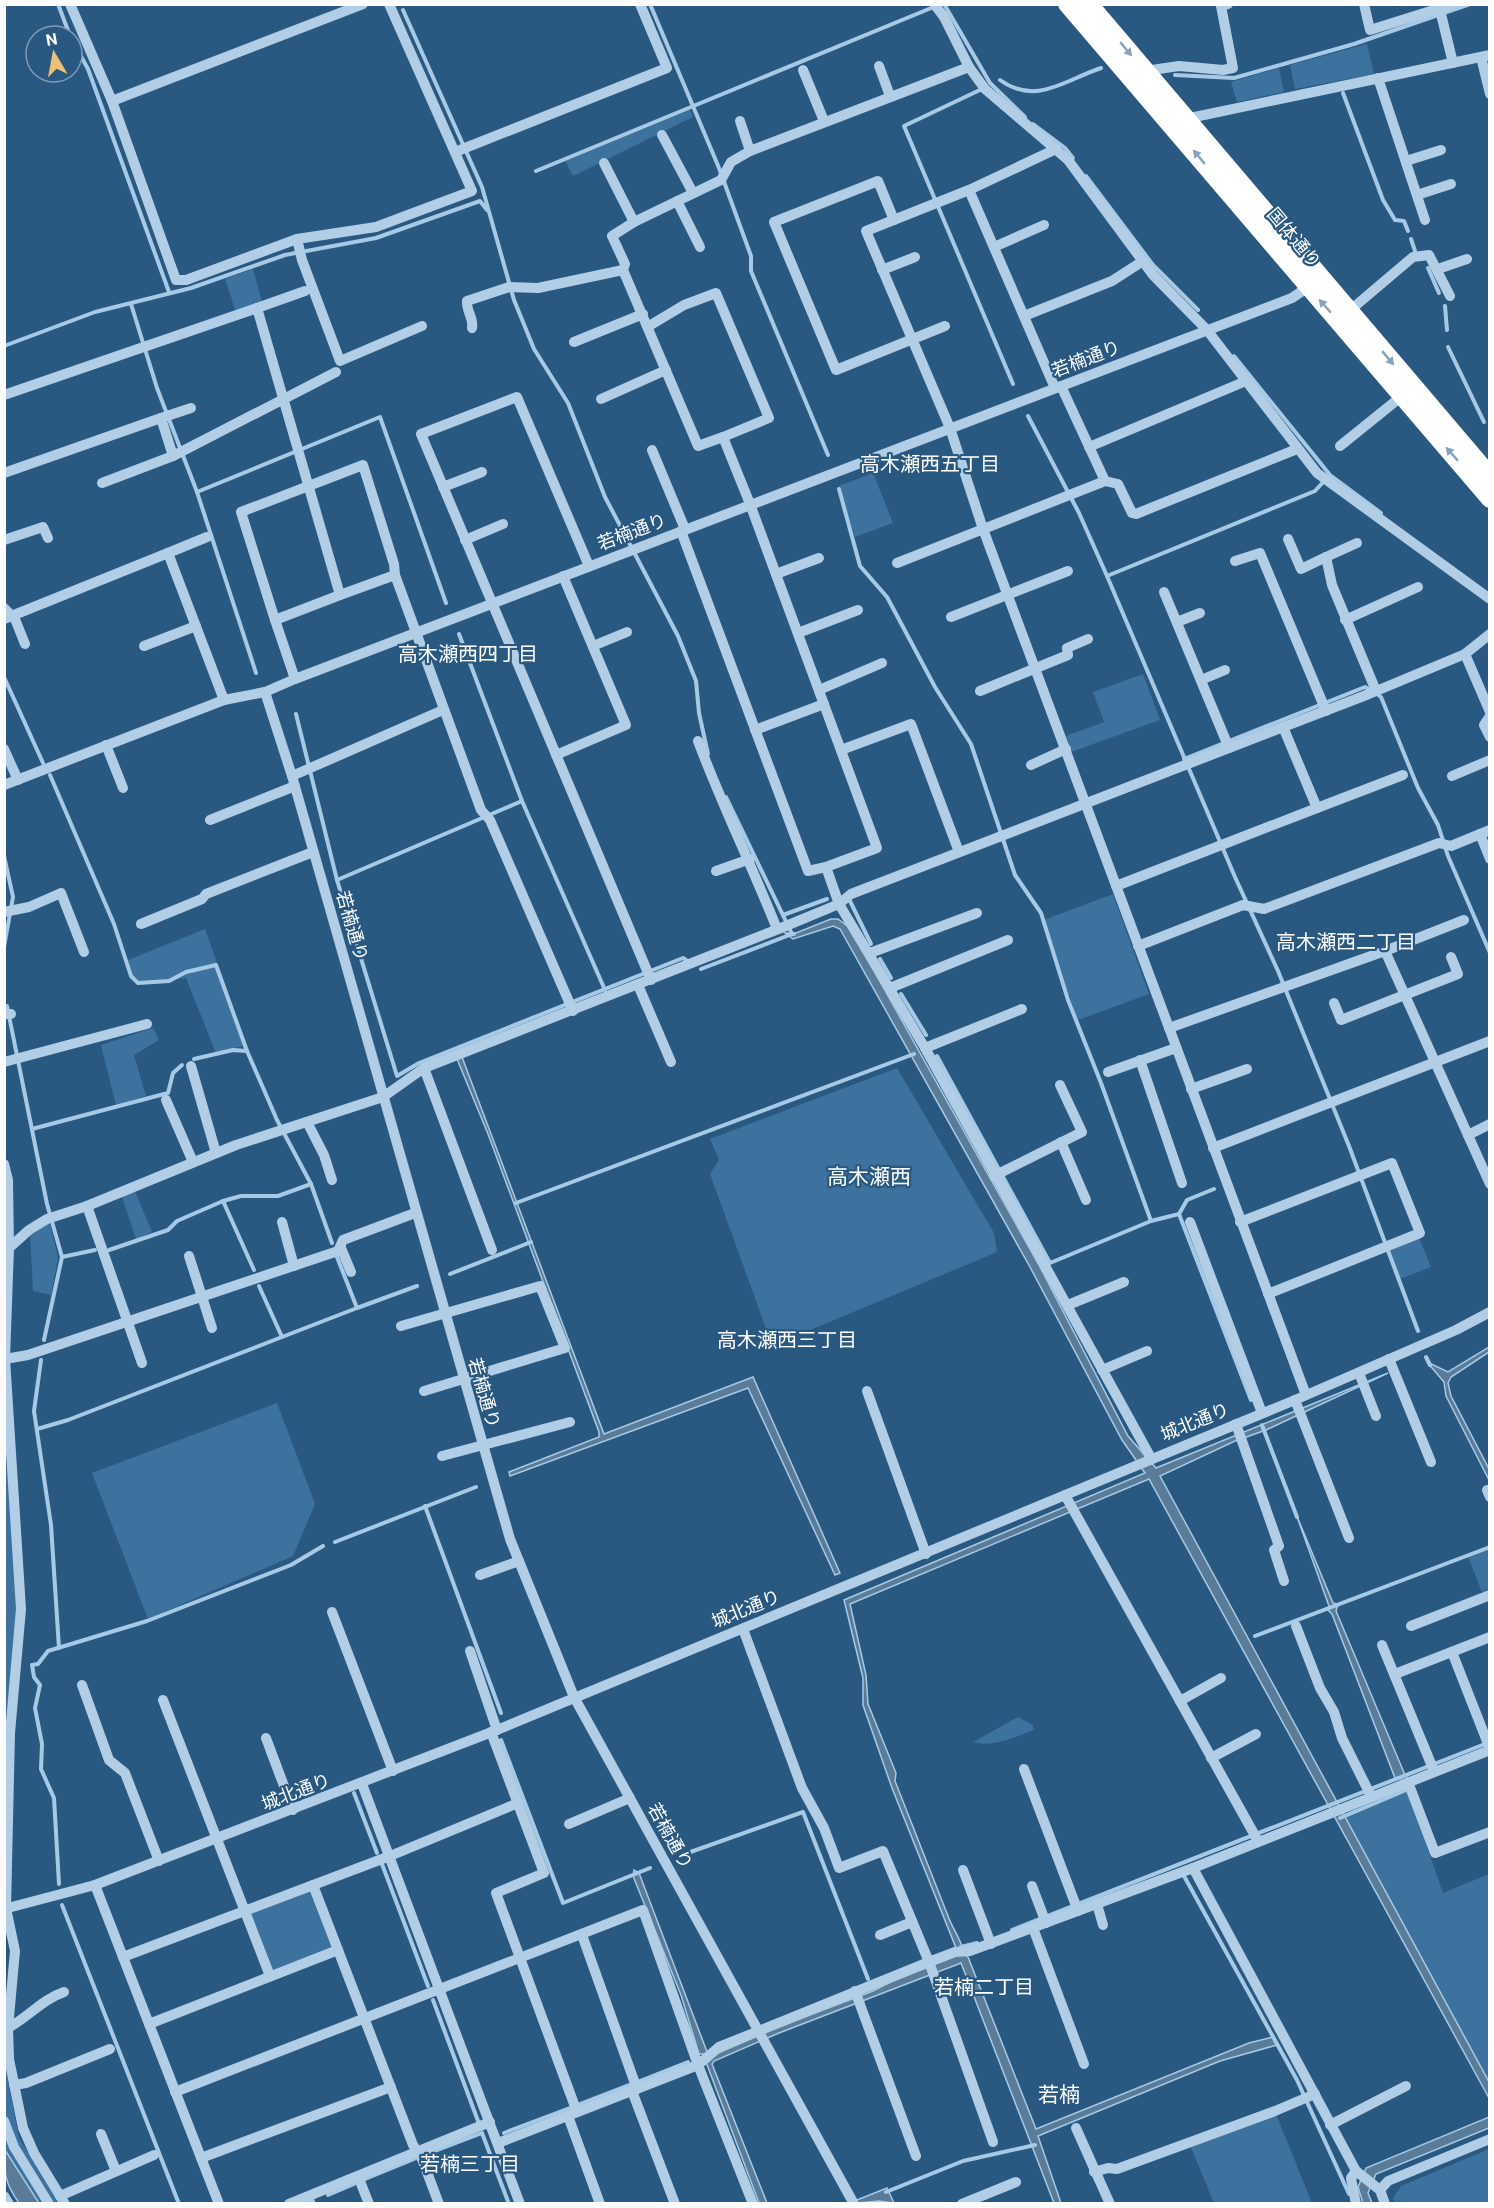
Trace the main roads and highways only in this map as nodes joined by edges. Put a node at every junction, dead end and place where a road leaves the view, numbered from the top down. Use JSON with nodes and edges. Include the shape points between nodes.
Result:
{"nodes":[{"id":1,"x":1067,"y":4,"type":"edge"},
{"id":2,"x":1089,"y":4,"type":"edge"},
{"id":3,"x":1313,"y":282,"type":"junction"},
{"id":4,"x":1490,"y":476,"type":"edge"},
{"id":5,"x":1490,"y":499,"type":"edge"}],
"edges":[{"from":3,"to":1,"type":"highway","name":"国体通り","one_way":true},
{"from":2,"to":3,"type":"highway","name":"国体通り","one_way":true},
{"from":3,"to":4,"type":"highway","name":"国体通り","one_way":true,"via":[[1348,312]]},
{"from":5,"to":3,"type":"highway","name":"国体通り","one_way":true,"via":[[1402,396]]}]}
